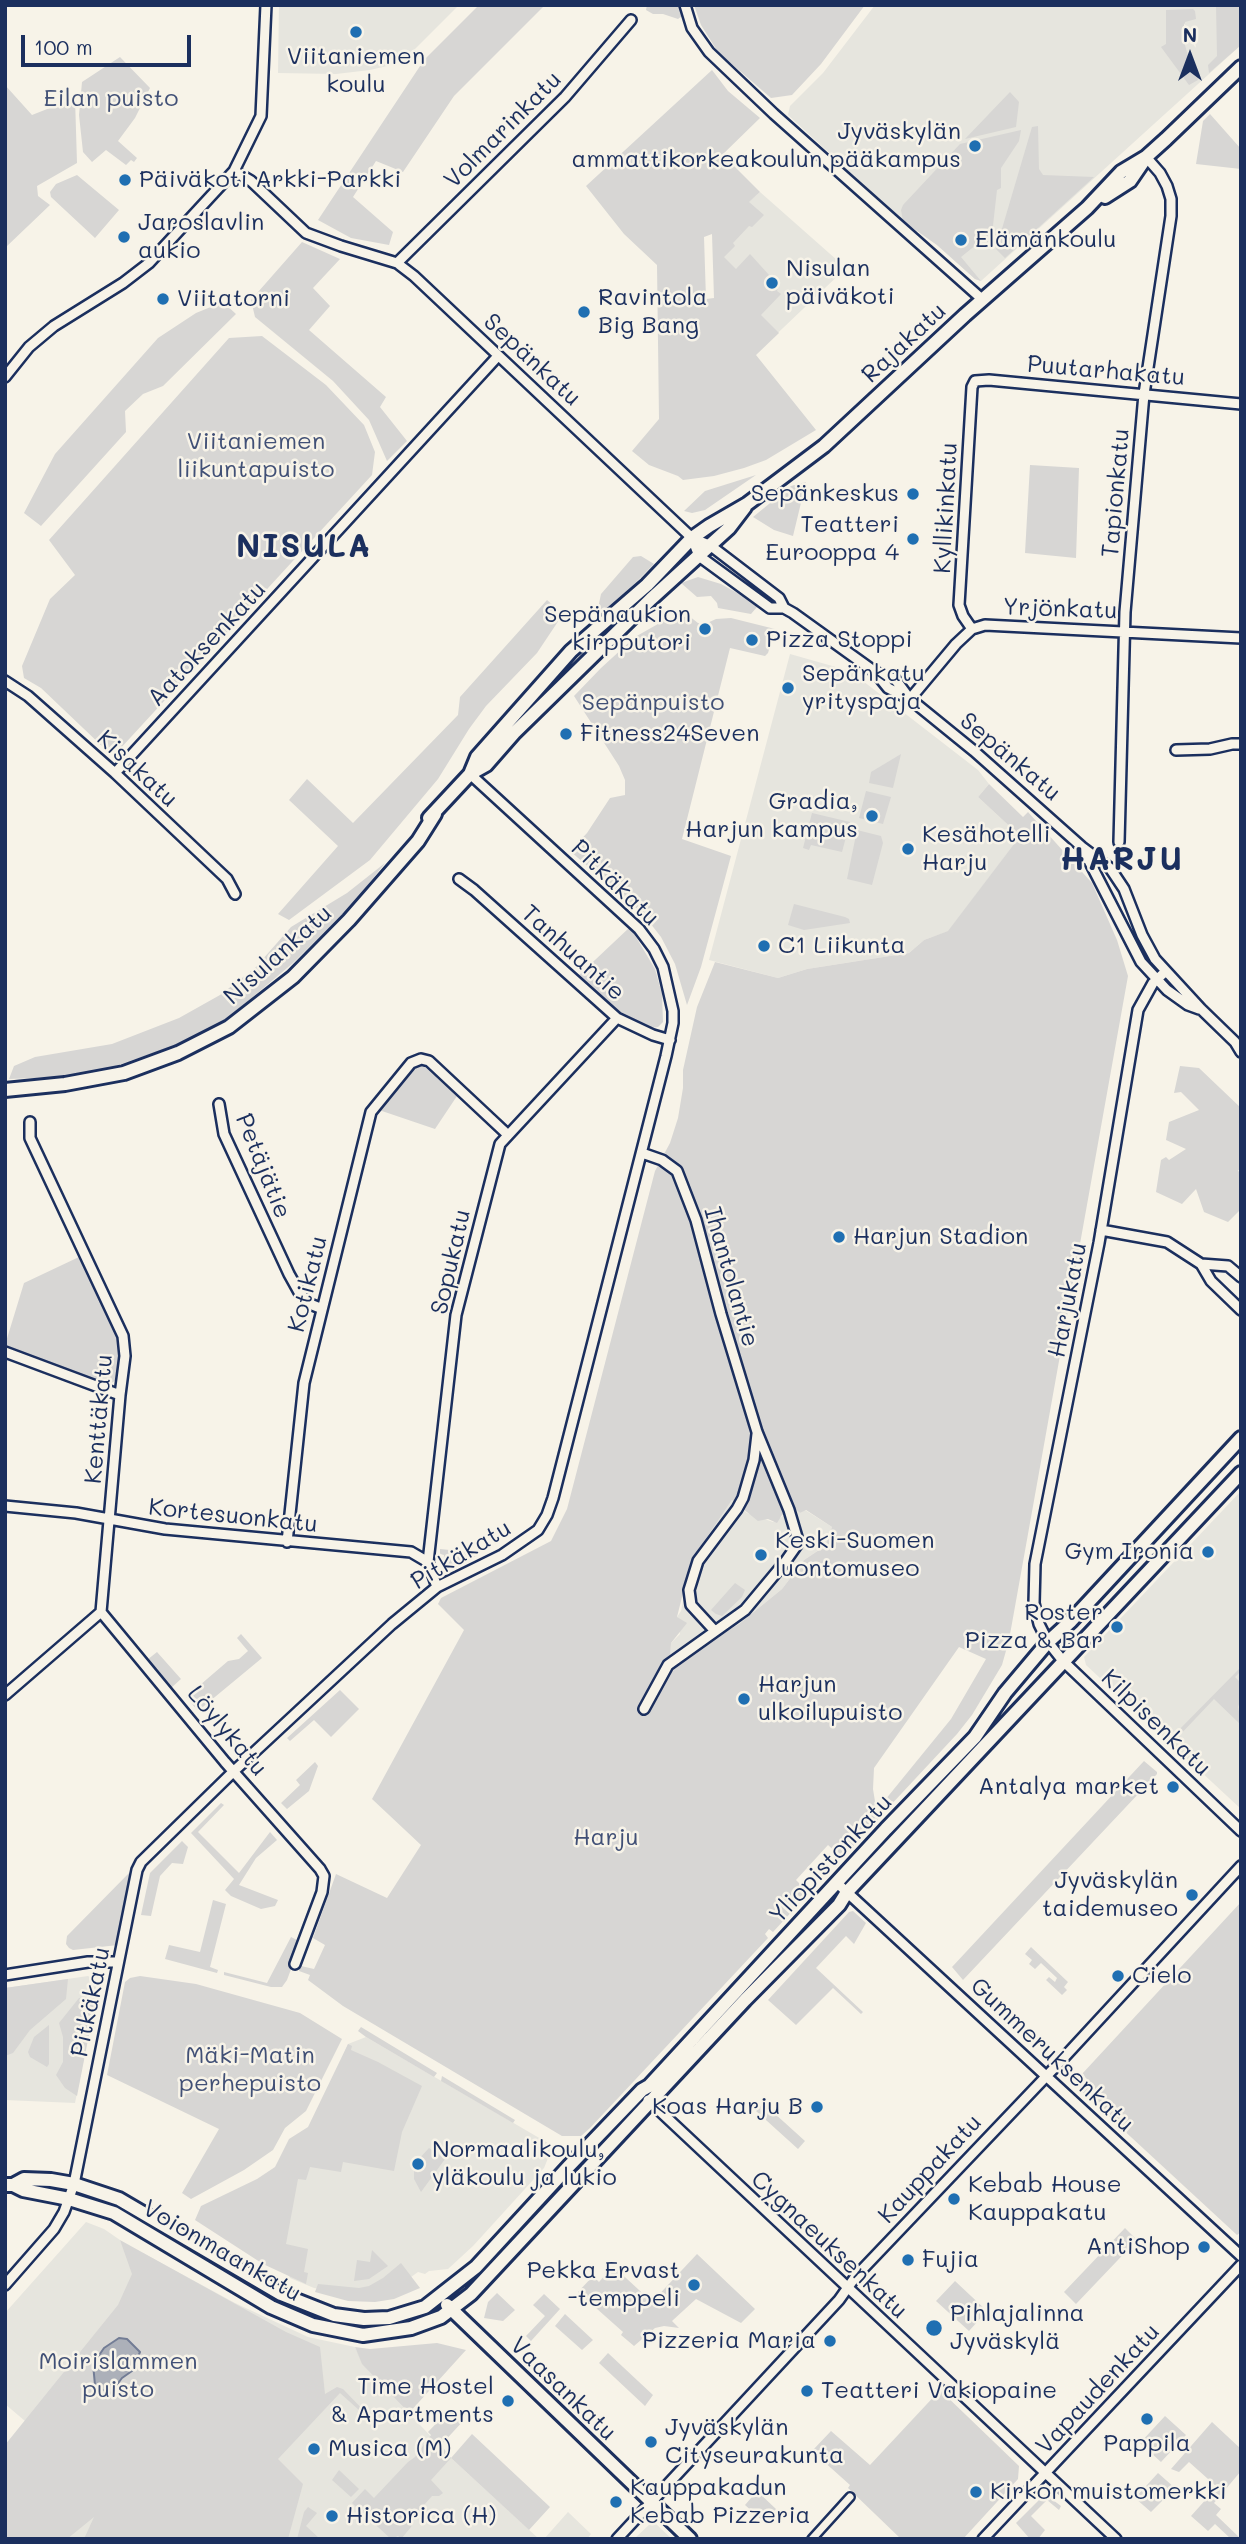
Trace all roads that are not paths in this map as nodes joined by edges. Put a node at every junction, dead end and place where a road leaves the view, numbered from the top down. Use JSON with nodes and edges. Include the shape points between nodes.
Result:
{"nodes":[{"id":1,"x":266,"y":5,"type":"edge"},
{"id":2,"x":685,"y":5,"type":"edge"},
{"id":3,"x":631,"y":20,"type":"dead end"},
{"id":4,"x":1241,"y":67,"type":"edge"},
{"id":5,"x":1146,"y":157,"type":"junction"},
{"id":6,"x":233,"y":171,"type":"junction"},
{"id":7,"x":397,"y":263,"type":"junction"},
{"id":8,"x":983,"y":300,"type":"junction"},
{"id":9,"x":498,"y":356,"type":"junction"},
{"id":10,"x":5,"y":377,"type":"edge"},
{"id":11,"x":972,"y":387,"type":"joint"},
{"id":12,"x":1144,"y":394,"type":"junction"},
{"id":13,"x":1241,"y":404,"type":"edge"},
{"id":14,"x":747,"y":504,"type":"junction"},
{"id":15,"x":692,"y":538,"type":"junction"},
{"id":16,"x":711,"y":546,"type":"junction"},
{"id":17,"x":699,"y":556,"type":"junction"},
{"id":18,"x":785,"y":608,"type":"junction"},
{"id":19,"x":972,"y":629,"type":"junction"},
{"id":20,"x":1124,"y":631,"type":"junction"},
{"id":21,"x":1241,"y":638,"type":"edge"},
{"id":22,"x":5,"y":681,"type":"edge"},
{"id":23,"x":910,"y":699,"type":"junction"},
{"id":24,"x":1241,"y":744,"type":"edge"},
{"id":25,"x":1176,"y":750,"type":"dead end"},
{"id":26,"x":115,"y":773,"type":"junction"},
{"id":27,"x":470,"y":774,"type":"junction"},
{"id":28,"x":1119,"y":842,"type":"dead end"},
{"id":29,"x":1082,"y":847,"type":"junction"},
{"id":30,"x":459,"y":879,"type":"dead end"},
{"id":31,"x":235,"y":894,"type":"dead end"},
{"id":32,"x":1166,"y":971,"type":"junction"},
{"id":33,"x":1157,"y":979,"type":"junction"},
{"id":34,"x":1201,"y":1009,"type":"junction"},
{"id":35,"x":617,"y":1018,"type":"junction"},
{"id":36,"x":670,"y":1040,"type":"junction"},
{"id":37,"x":1239,"y":1041,"type":"edge"},
{"id":38,"x":1241,"y":1052,"type":"edge"},
{"id":39,"x":5,"y":1090,"type":"edge"},
{"id":40,"x":219,"y":1104,"type":"dead end"},
{"id":41,"x":30,"y":1122,"type":"dead end"},
{"id":42,"x":507,"y":1134,"type":"junction"},
{"id":43,"x":642,"y":1153,"type":"junction"},
{"id":44,"x":1101,"y":1230,"type":"junction"},
{"id":45,"x":1201,"y":1264,"type":"junction"},
{"id":46,"x":1241,"y":1277,"type":"edge"},
{"id":47,"x":320,"y":1308,"type":"junction"},
{"id":48,"x":1241,"y":1310,"type":"edge"},
{"id":49,"x":5,"y":1352,"type":"edge"},
{"id":50,"x":120,"y":1395,"type":"junction"},
{"id":51,"x":757,"y":1432,"type":"junction"},
{"id":52,"x":1240,"y":1441,"type":"edge"},
{"id":53,"x":1241,"y":1473,"type":"edge"},
{"id":54,"x":5,"y":1506,"type":"edge"},
{"id":55,"x":110,"y":1519,"type":"junction"},
{"id":56,"x":287,"y":1542,"type":"junction"},
{"id":57,"x":428,"y":1562,"type":"junction"},
{"id":58,"x":437,"y":1587,"type":"junction"},
{"id":59,"x":101,"y":1612,"type":"junction"},
{"id":60,"x":714,"y":1630,"type":"junction"},
{"id":61,"x":1048,"y":1642,"type":"junction"},
{"id":62,"x":1063,"y":1661,"type":"junction"},
{"id":63,"x":5,"y":1695,"type":"edge"},
{"id":64,"x":644,"y":1709,"type":"dead end"},
{"id":65,"x":234,"y":1771,"type":"junction"},
{"id":66,"x":1241,"y":1831,"type":"edge"},
{"id":67,"x":1241,"y":1866,"type":"edge"},
{"id":68,"x":842,"y":1887,"type":"junction"},
{"id":69,"x":118,"y":1962,"type":"junction"},
{"id":70,"x":295,"y":1964,"type":"dead end"},
{"id":71,"x":5,"y":1975,"type":"edge"},
{"id":72,"x":1047,"y":2076,"type":"junction"},
{"id":73,"x":638,"y":2095,"type":"junction"},
{"id":74,"x":651,"y":2102,"type":"junction"},
{"id":75,"x":74,"y":2184,"type":"junction"},
{"id":76,"x":9,"y":2185,"type":"edge"},
{"id":77,"x":69,"y":2199,"type":"junction"},
{"id":78,"x":1241,"y":2256,"type":"edge"},
{"id":79,"x":1241,"y":2265,"type":"edge"},
{"id":80,"x":5,"y":2285,"type":"edge"},
{"id":81,"x":848,"y":2289,"type":"junction"},
{"id":82,"x":439,"y":2297,"type":"junction"},
{"id":83,"x":453,"y":2310,"type":"junction"},
{"id":84,"x":1045,"y":2473,"type":"junction"},
{"id":85,"x":850,"y":2497,"type":"dead end"},
{"id":86,"x":650,"y":2501,"type":"junction"},
{"id":87,"x":617,"y":2539,"type":"edge"},
{"id":88,"x":690,"y":2539,"type":"edge"},
{"id":89,"x":811,"y":2539,"type":"edge"},
{"id":90,"x":983,"y":2539,"type":"edge"},
{"id":91,"x":1116,"y":2539,"type":"edge"}],
"edges":[{"from":1,"to":6,"type":"street","via":[[261,116]]},
{"from":2,"to":8,"type":"street","via":[[692,28],[709,52]]},
{"from":3,"to":7,"type":"street","name":"Volmarinkatu","via":[[565,97]]},
{"from":4,"to":5,"type":"main road","name":"Rajakatu"},
{"from":5,"to":8,"type":"main road","name":"Rajakatu","via":[[1130,181],[1087,208]]},
{"from":5,"to":12,"type":"street","name":"Tapionkatu","via":[[1167,186],[1171,208]]},
{"from":6,"to":7,"type":"street","name":"Sepänkatu","via":[[251,181],[306,233]]},
{"from":6,"to":10,"type":"street","via":[[149,263],[54,326]]},
{"from":7,"to":9,"type":"street","name":"Sepänkatu"},
{"from":8,"to":14,"type":"main road","name":"Rajakatu","via":[[824,446]]},
{"from":9,"to":15,"type":"street","name":"Sepänkatu"},
{"from":9,"to":26,"type":"street","name":"Aatoksenkatu"},
{"from":11,"to":12,"type":"street","name":"Puutarhakatu","via":[[982,379]]},
{"from":11,"to":19,"type":"street","name":"Kyllikinkatu","via":[[959,605]]},
{"from":12,"to":13,"type":"street","name":"Puutarhakatu"},
{"from":12,"to":20,"type":"street","name":"Tapionkatu"},
{"from":14,"to":15,"type":"main road","name":"Rajakatu"},
{"from":14,"to":16,"type":"main road","name":"Rajakatu"},
{"from":15,"to":16,"type":"street","name":"Sepänkatu"},
{"from":15,"to":17,"type":"street","name":"Sepänkatu"},
{"from":15,"to":27,"type":"main road","name":"Nisulankatu","via":[[647,586],[571,651],[477,757]]},
{"from":16,"to":17,"type":"main road","name":"Rajakatu"},
{"from":16,"to":18,"type":"street","name":"Sepänkatu","via":[[779,598]]},
{"from":17,"to":18,"type":"street","name":"Sepänkatu","via":[[770,608]]},
{"from":17,"to":27,"type":"main road","name":"Nisulankatu","via":[[523,723],[486,765]]},
{"from":18,"to":23,"type":"street","name":"Sepänkatu","via":[[876,672],[895,679]]},
{"from":19,"to":20,"type":"street","name":"Yrjönkatu","via":[[985,625]]},
{"from":19,"to":23,"type":"street","name":"Yrjönkatu"},
{"from":20,"to":21,"type":"street","name":"Yrjönkatu"},
{"from":20,"to":28,"type":"street","name":"Tapionkatu"},
{"from":22,"to":26,"type":"street","name":"Kisakatu"},
{"from":23,"to":29,"type":"street","name":"Sepänkatu"},
{"from":24,"to":25,"type":"street"},
{"from":26,"to":31,"type":"street","name":"Kisakatu","via":[[227,879]]},
{"from":27,"to":36,"type":"street","name":"Pitkäkatu","via":[[639,929],[654,949],[667,982],[673,1011]]},
{"from":27,"to":39,"type":"main road","name":"Nisulankatu","via":[[412,835],[398,862],[349,920],[250,1012],[204,1042],[124,1073]]},
{"from":29,"to":32,"type":"street","name":"Sepänkatu","via":[[1110,868]]},
{"from":29,"to":33,"type":"street","name":"Sepänkatu","via":[[1128,940]]},
{"from":30,"to":35,"type":"street","name":"Tanhuantie"},
{"from":32,"to":33,"type":"street","name":"Harjukatu"},
{"from":32,"to":34,"type":"street","name":"Sepänkatu"},
{"from":33,"to":34,"type":"street","name":"Sepänkatu","via":[[1188,1005]]},
{"from":33,"to":44,"type":"street","name":"Harjukatu","via":[[1138,1010]]},
{"from":34,"to":37,"type":"street"},
{"from":35,"to":36,"type":"street","name":"Tanhuantie"},
{"from":35,"to":42,"type":"street","name":"Sopukatu"},
{"from":36,"to":43,"type":"street","name":"Pitkäkatu"},
{"from":37,"to":38,"type":"street"},
{"from":40,"to":47,"type":"street","name":"Petäjätie","via":[[224,1134],[289,1274],[299,1292]]},
{"from":41,"to":50,"type":"street","name":"Kenttäkatu","via":[[30,1138],[123,1336]]},
{"from":42,"to":47,"type":"street","name":"Kotikatu","via":[[429,1061],[411,1063],[370,1112]]},
{"from":42,"to":57,"type":"street","name":"Sopukatu","via":[[500,1144],[456,1315]]},
{"from":43,"to":51,"type":"street","name":"Ihantolantie","via":[[677,1171],[696,1220]]},
{"from":43,"to":58,"type":"street","name":"Pitkäkatu","via":[[547,1515],[538,1530],[522,1542]]},
{"from":44,"to":45,"type":"street","via":[[1167,1242]]},
{"from":44,"to":61,"type":"street","name":"Harjukatu","via":[[1035,1564],[1034,1603]]},
{"from":45,"to":46,"type":"street","via":[[1228,1266]]},
{"from":45,"to":48,"type":"street","via":[[1211,1281]]},
{"from":47,"to":56,"type":"street","name":"Kotikatu","via":[[304,1383]]},
{"from":49,"to":50,"type":"street"},
{"from":50,"to":55,"type":"street","name":"Kenttäkatu"},
{"from":51,"to":60,"type":"street","name":"Ihantolantie","via":[[743,1498],[698,1561],[690,1590],[691,1605]]},
{"from":51,"to":60,"type":"street","name":"Ihantolantie","via":[[793,1519],[797,1545],[745,1610]]},
{"from":52,"to":61,"type":"main road","name":"Yliopistonkatu"},
{"from":53,"to":62,"type":"main road","name":"Yliopistonkatu"},
{"from":54,"to":55,"type":"street","name":"Kortesuonkatu"},
{"from":55,"to":56,"type":"street","name":"Kortesuonkatu"},
{"from":55,"to":59,"type":"street","name":"Kenttäkatu"},
{"from":56,"to":57,"type":"street","name":"Kortesuonkatu","via":[[411,1552]]},
{"from":57,"to":58,"type":"street"},
{"from":58,"to":65,"type":"street","name":"Pitkäkatu"},
{"from":59,"to":63,"type":"street"},
{"from":59,"to":65,"type":"street","name":"Löylykatu"},
{"from":60,"to":64,"type":"street","name":"Ihantolantie","via":[[668,1665]]},
{"from":61,"to":62,"type":"street","name":"Kilpisenkatu"},
{"from":61,"to":68,"type":"main road","name":"Yliopistonkatu","via":[[975,1737]]},
{"from":62,"to":66,"type":"street","name":"Kilpisenkatu"},
{"from":62,"to":68,"type":"main road","name":"Yliopistonkatu"},
{"from":65,"to":69,"type":"street","name":"Pitkäkatu","via":[[141,1862]]},
{"from":65,"to":70,"type":"street","name":"Löylykatu","via":[[324,1876],[318,1906]]},
{"from":67,"to":72,"type":"street","name":"Kauppakatu"},
{"from":68,"to":72,"type":"street","name":"Gummeruksenkatu"},
{"from":68,"to":73,"type":"main road","name":"Yliopistonkatu"},
{"from":68,"to":74,"type":"main road","name":"Yliopistonkatu","via":[[839,1905]]},
{"from":69,"to":71,"type":"street"},
{"from":69,"to":75,"type":"street","name":"Pitkäkatu"},
{"from":72,"to":78,"type":"street","name":"Gummeruksenkatu"},
{"from":72,"to":81,"type":"street","name":"Kauppakatu"},
{"from":73,"to":74,"type":"street","name":"Cygnaeuksenkatu"},
{"from":73,"to":82,"type":"main road","name":"Yliopistonkatu","via":[[476,2267]]},
{"from":74,"to":81,"type":"street","name":"Cygnaeuksenkatu"},
{"from":74,"to":83,"type":"main road","name":"Yliopistonkatu"},
{"from":75,"to":76,"type":"main road","name":"Voionmaankatu","via":[[24,2179]]},
{"from":75,"to":77,"type":"street","name":"Pitkäkatu"},
{"from":75,"to":82,"type":"main road","name":"Voionmaankatu","via":[[119,2199],[281,2294],[318,2310],[364,2319],[389,2318],[413,2312]]},
{"from":76,"to":77,"type":"main road","name":"Voionmaankatu"},
{"from":77,"to":80,"type":"street","name":"Pitkäkatu","via":[[54,2229]]},
{"from":77,"to":83,"type":"main road","name":"Voionmaankatu","via":[[114,2213],[271,2308],[313,2325],[363,2335],[411,2328]]},
{"from":79,"to":84,"type":"street","name":"Vapaudenkatu"},
{"from":81,"to":84,"type":"street","name":"Cygnaeuksenkatu"},
{"from":81,"to":86,"type":"street","name":"Kauppakatu"},
{"from":82,"to":83,"type":"main road","name":"Vaasankatu"},
{"from":83,"to":86,"type":"main road","name":"Vaasankatu"},
{"from":84,"to":90,"type":"street","name":"Vapaudenkatu"},
{"from":84,"to":91,"type":"street","name":"Cygnaeuksenkatu"},
{"from":85,"to":89,"type":"street"},
{"from":86,"to":87,"type":"street","name":"Kauppakatu"},
{"from":86,"to":88,"type":"main road","name":"Vaasankatu"}]}
